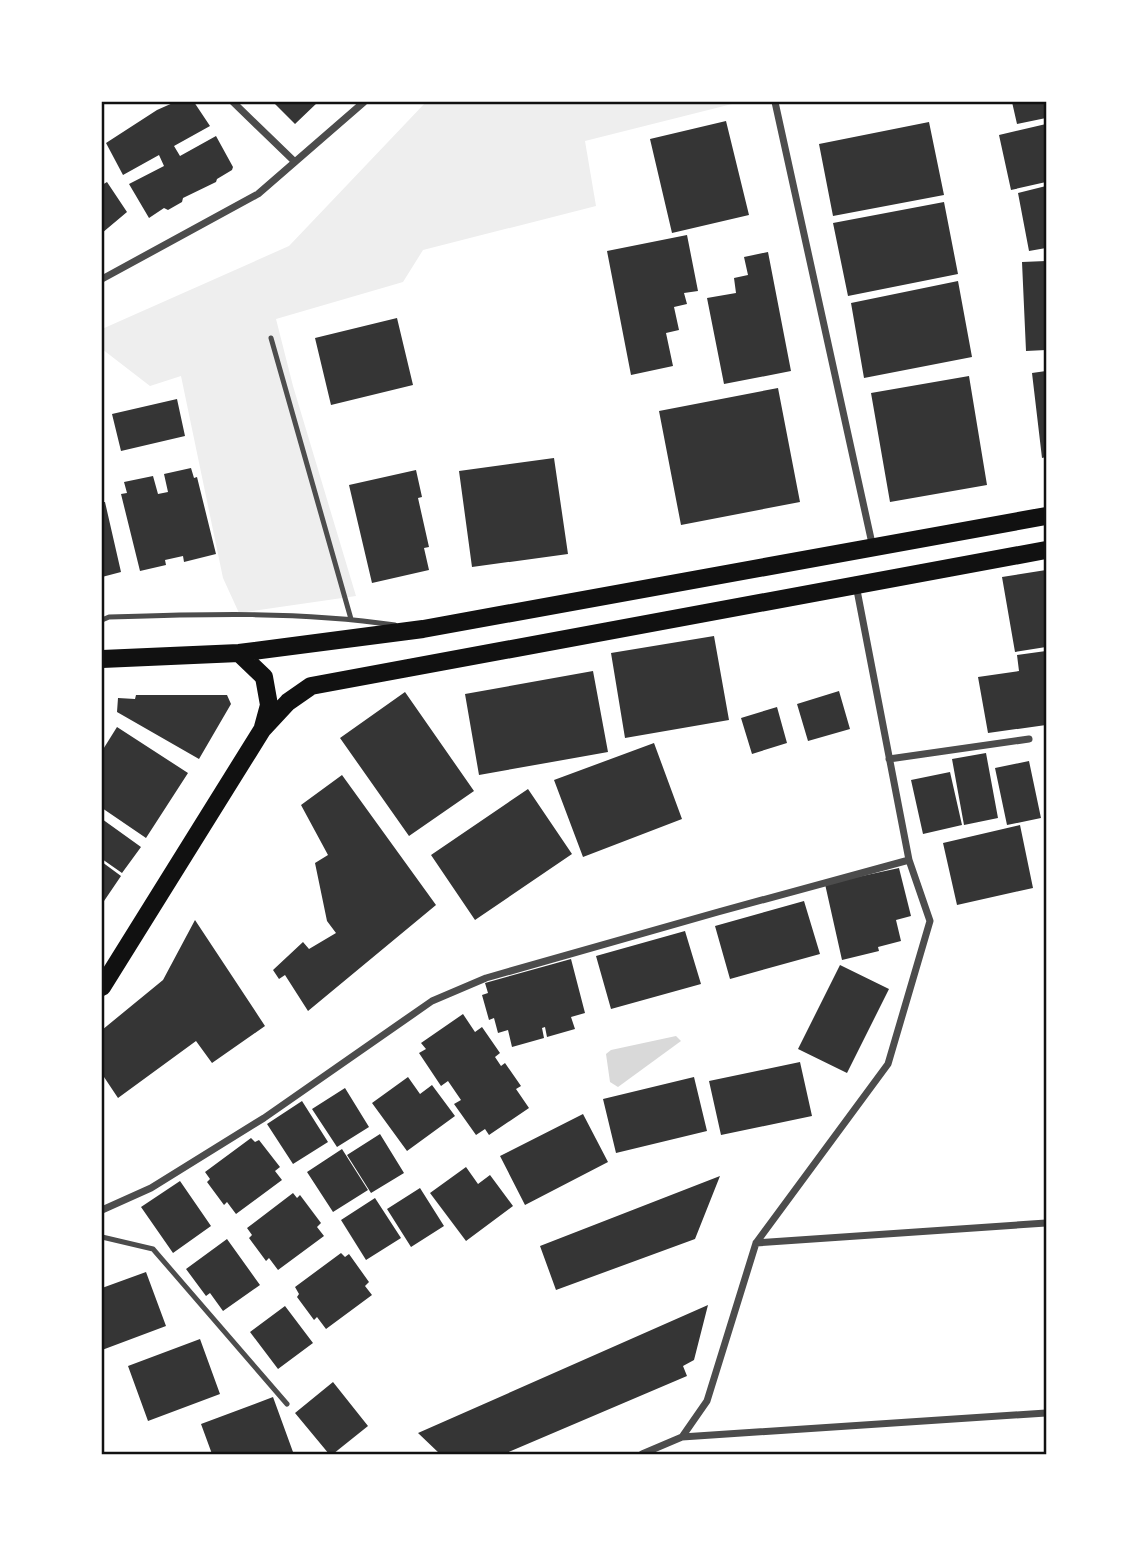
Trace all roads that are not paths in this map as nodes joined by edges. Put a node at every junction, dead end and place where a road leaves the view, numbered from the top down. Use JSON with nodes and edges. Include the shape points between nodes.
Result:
{"nodes":[{"id":1,"x":233,"y":102,"type":"edge"},
{"id":2,"x":364,"y":102,"type":"edge"},
{"id":3,"x":775,"y":102,"type":"edge"},
{"id":4,"x":295,"y":162,"type":"junction"},
{"id":5,"x":102,"y":279,"type":"edge"},
{"id":6,"x":271,"y":338,"type":"dead end"},
{"id":7,"x":1046,"y":516,"type":"edge"},
{"id":8,"x":873,"y":548,"type":"junction"},
{"id":9,"x":1046,"y":550,"type":"edge"},
{"id":10,"x":856,"y":584,"type":"junction"},
{"id":11,"x":351,"y":619,"type":"junction"},
{"id":12,"x":102,"y":620,"type":"edge"},
{"id":13,"x":423,"y":629,"type":"junction"},
{"id":14,"x":239,"y":653,"type":"junction"},
{"id":15,"x":102,"y":659,"type":"edge"},
{"id":16,"x":262,"y":730,"type":"junction"},
{"id":17,"x":1029,"y":739,"type":"dead end"},
{"id":18,"x":889,"y":759,"type":"junction"},
{"id":19,"x":909,"y":860,"type":"junction"},
{"id":20,"x":102,"y":987,"type":"edge"},
{"id":21,"x":102,"y":1210,"type":"edge"},
{"id":22,"x":1046,"y":1223,"type":"edge"},
{"id":23,"x":102,"y":1237,"type":"edge"},
{"id":24,"x":756,"y":1244,"type":"junction"},
{"id":25,"x":287,"y":1404,"type":"dead end"},
{"id":26,"x":1046,"y":1413,"type":"edge"},
{"id":27,"x":682,"y":1437,"type":"junction"},
{"id":28,"x":642,"y":1454,"type":"edge"}],
"edges":[{"from":1,"to":4,"type":"street"},
{"from":2,"to":4,"type":"street"},
{"from":3,"to":8,"type":"street"},
{"from":4,"to":5,"type":"street","via":[[258,194]]},
{"from":6,"to":11,"type":"lane"},
{"from":7,"to":8,"type":"main road"},
{"from":8,"to":13,"type":"main road"},
{"from":9,"to":10,"type":"main road"},
{"from":10,"to":16,"type":"main road","via":[[310,686]]},
{"from":10,"to":18,"type":"street"},
{"from":11,"to":12,"type":"lane","via":[[165,615]]},
{"from":11,"to":13,"type":"lane"},
{"from":13,"to":14,"type":"main road"},
{"from":14,"to":15,"type":"main road"},
{"from":14,"to":16,"type":"main road","via":[[264,677],[269,705]]},
{"from":16,"to":20,"type":"main road"},
{"from":17,"to":18,"type":"street"},
{"from":18,"to":19,"type":"street"},
{"from":19,"to":21,"type":"street","via":[[486,978],[432,1001],[264,1118],[150,1188]]},
{"from":19,"to":24,"type":"street","via":[[930,921],[888,1064]]},
{"from":22,"to":24,"type":"street"},
{"from":23,"to":25,"type":"lane","via":[[153,1249]]},
{"from":24,"to":27,"type":"street","via":[[707,1401]]},
{"from":26,"to":27,"type":"street"},
{"from":27,"to":28,"type":"street"}]}
